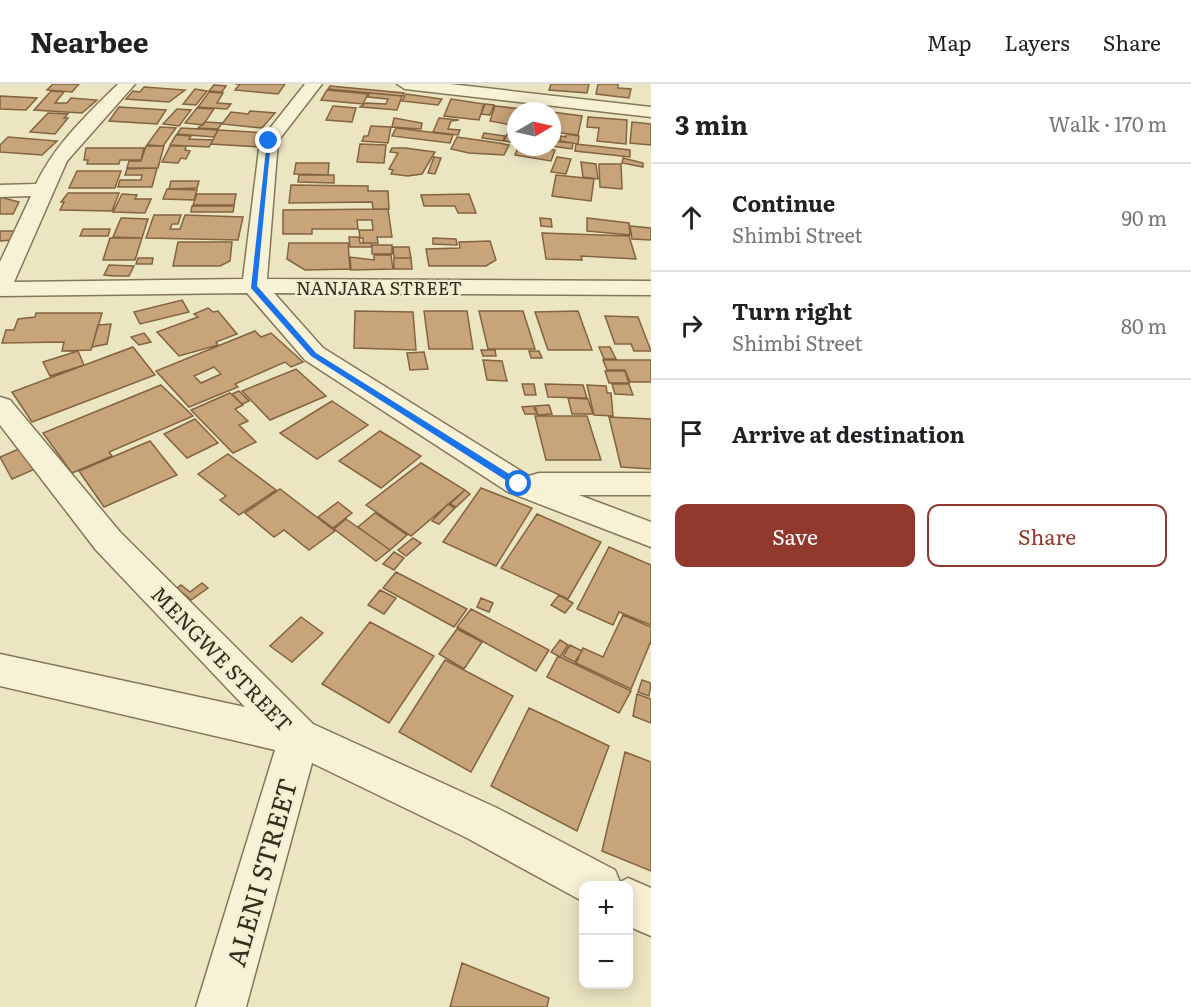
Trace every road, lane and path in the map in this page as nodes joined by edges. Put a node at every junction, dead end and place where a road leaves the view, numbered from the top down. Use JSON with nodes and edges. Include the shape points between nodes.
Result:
{"nodes":[{"id":1,"x":128,"y":84,"type":"edge"},
{"id":2,"x":314,"y":84,"type":"edge"},
{"id":3,"x":405,"y":84,"type":"edge"},
{"id":4,"x":651,"y":112,"type":"edge"},
{"id":5,"x":45,"y":190,"type":"junction"},
{"id":6,"x":0,"y":191,"type":"edge"},
{"id":7,"x":254,"y":286,"type":"junction"},
{"id":8,"x":0,"y":288,"type":"edge"},
{"id":9,"x":651,"y":288,"type":"edge"},
{"id":10,"x":0,"y":406,"type":"edge"},
{"id":11,"x":519,"y":484,"type":"junction"},
{"id":12,"x":651,"y":484,"type":"edge"},
{"id":13,"x":651,"y":535,"type":"edge"},
{"id":14,"x":0,"y":670,"type":"edge"},
{"id":15,"x":299,"y":737,"type":"junction"},
{"id":16,"x":591,"y":881,"type":"edge"},
{"id":17,"x":633,"y":904,"type":"edge"},
{"id":18,"x":651,"y":913,"type":"edge"},
{"id":19,"x":220,"y":1007,"type":"edge"}],
"edges":[{"from":1,"to":5,"type":"street","via":[[69,144]]},
{"from":2,"to":7,"type":"street","via":[[269,141]]},
{"from":3,"to":4,"type":"street"},
{"from":5,"to":6,"type":"street"},
{"from":5,"to":8,"type":"street"},
{"from":7,"to":8,"type":"street","name":"NANJARA STREET"},
{"from":7,"to":9,"type":"street","name":"NANJARA STREET"},
{"from":7,"to":11,"type":"street","via":[[314,354]]},
{"from":10,"to":15,"type":"street","name":"MENGWE STREET","via":[[108,541]]},
{"from":11,"to":12,"type":"street"},
{"from":11,"to":13,"type":"street"},
{"from":14,"to":15,"type":"street"},
{"from":15,"to":16,"type":"street","name":"MENGWE STREET","via":[[482,823]]},
{"from":15,"to":19,"type":"street","name":"ALENI STREET"},
{"from":17,"to":18,"type":"street"}]}
